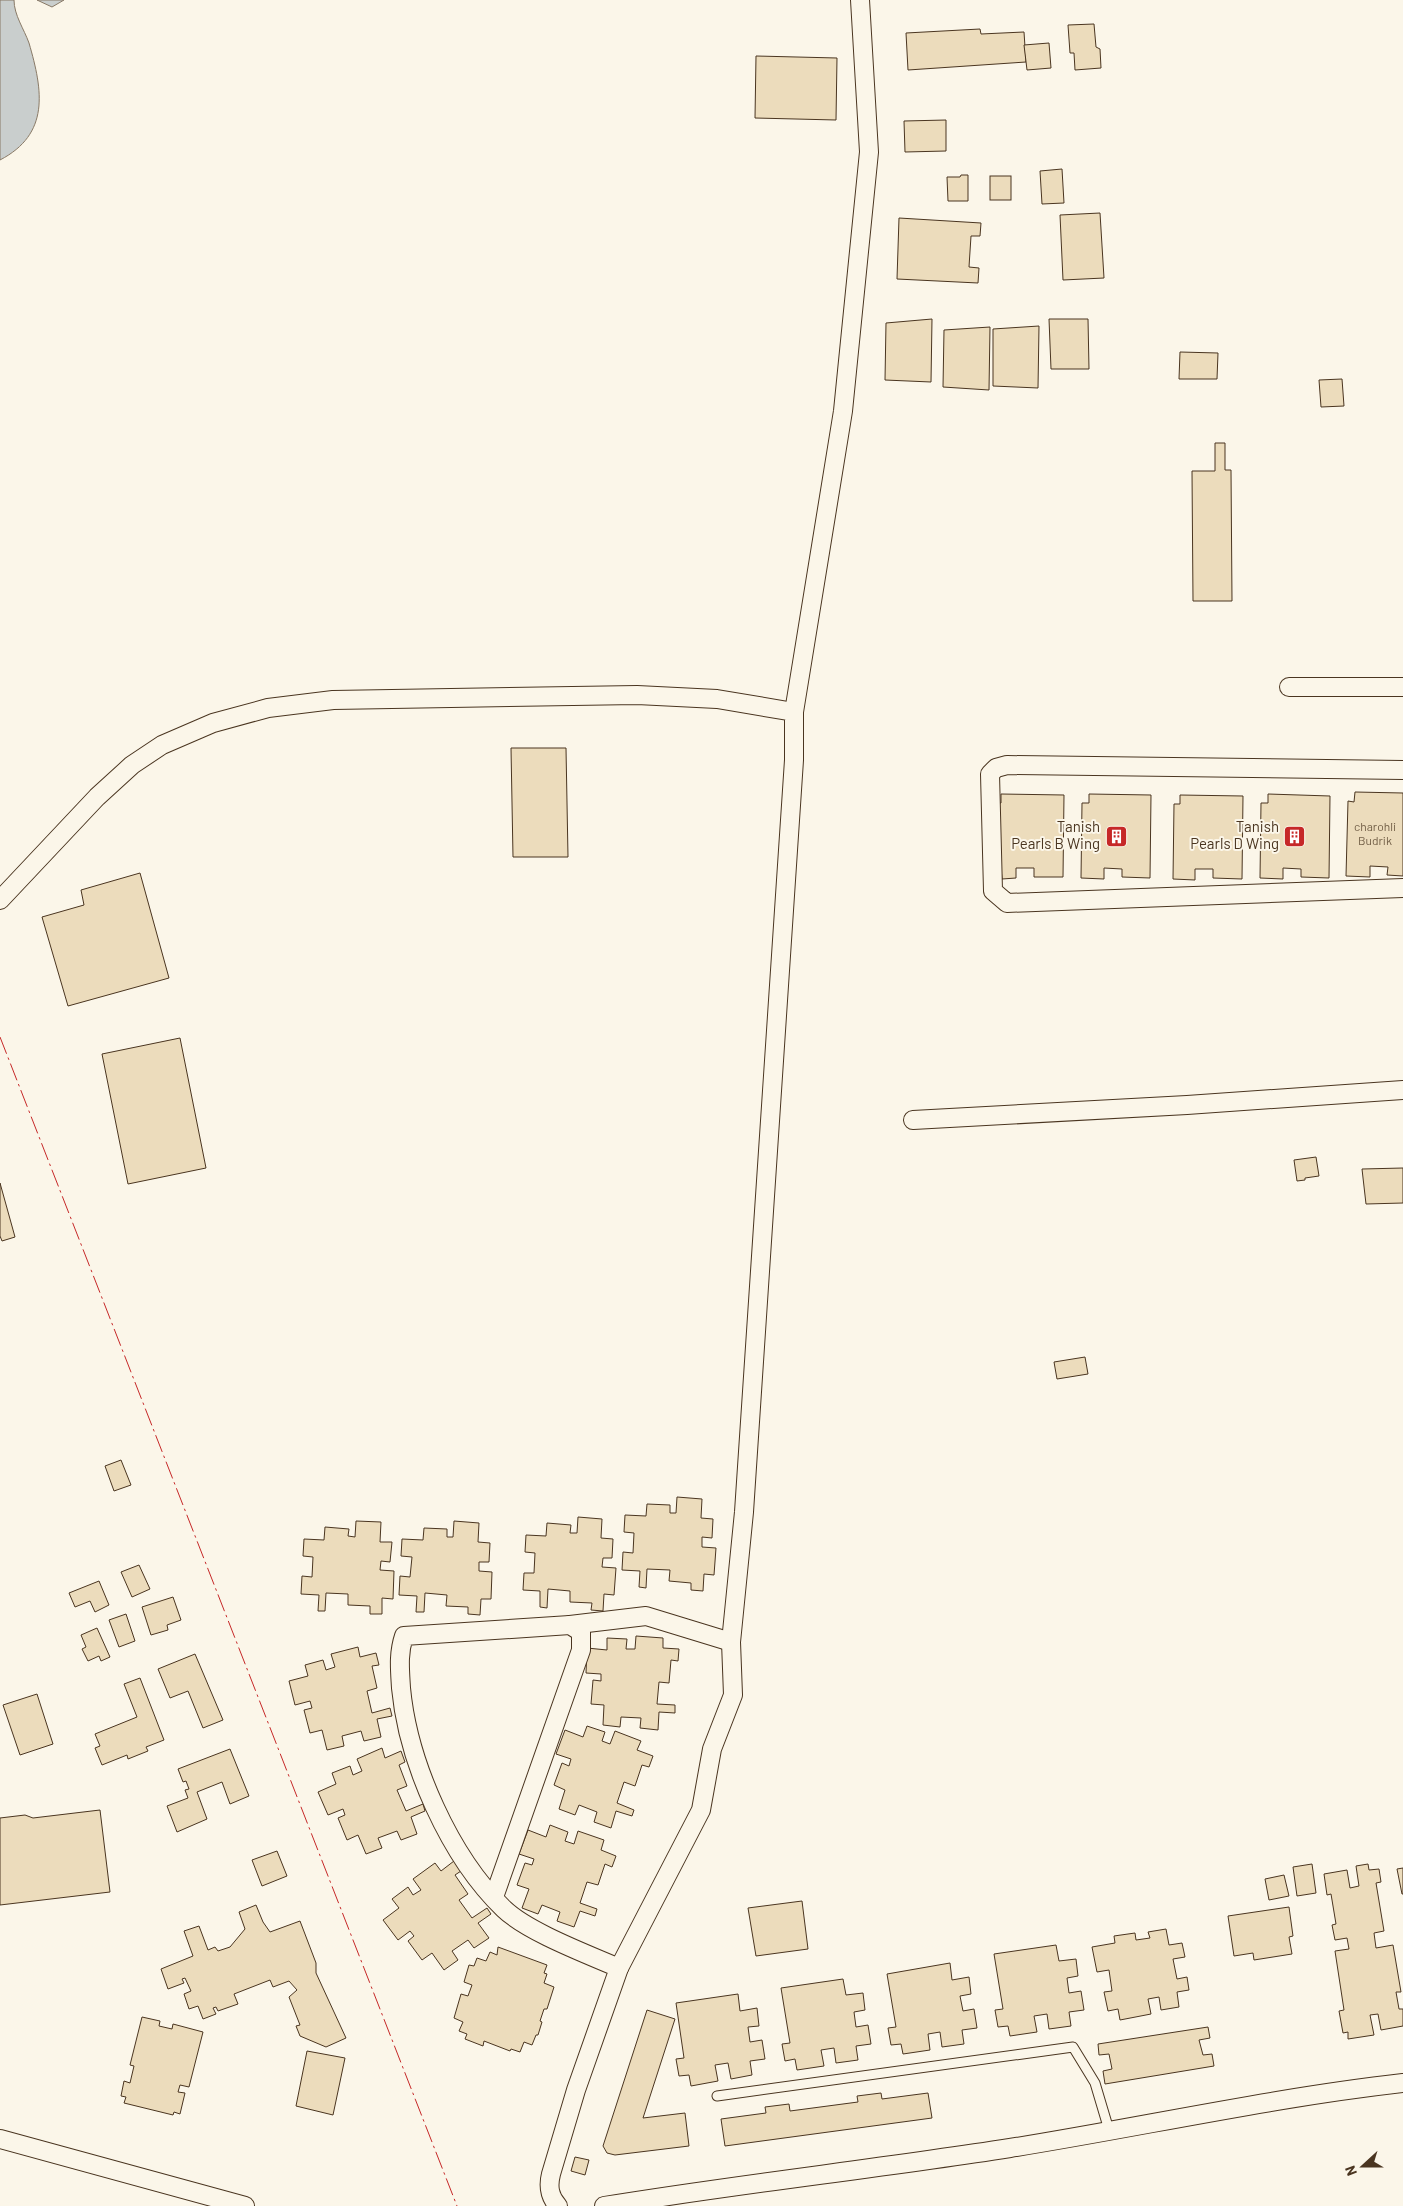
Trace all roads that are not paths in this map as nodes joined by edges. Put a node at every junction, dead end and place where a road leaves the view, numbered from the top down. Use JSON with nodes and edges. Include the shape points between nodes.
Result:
{"nodes":[{"id":1,"x":860,"y":0,"type":"edge"},
{"id":2,"x":1289,"y":687,"type":"dead end"},
{"id":3,"x":1403,"y":687,"type":"edge"},
{"id":4,"x":794,"y":712,"type":"junction"},
{"id":5,"x":1403,"y":770,"type":"edge"},
{"id":6,"x":1403,"y":888,"type":"edge"},
{"id":7,"x":0,"y":900,"type":"edge"},
{"id":8,"x":1403,"y":1090,"type":"edge"},
{"id":9,"x":913,"y":1120,"type":"dead end"},
{"id":10,"x":570,"y":1624,"type":"junction"},
{"id":11,"x":731,"y":1642,"type":"junction"},
{"id":12,"x":494,"y":1897,"type":"junction"},
{"id":13,"x":619,"y":1968,"type":"junction"},
{"id":14,"x":1403,"y":2083,"type":"edge"},
{"id":15,"x":717,"y":2096,"type":"dead end"},
{"id":16,"x":1109,"y":2130,"type":"junction"},
{"id":17,"x":0,"y":2139,"type":"edge"},
{"id":18,"x":245,"y":2206,"type":"edge"},
{"id":19,"x":558,"y":2206,"type":"edge"},
{"id":20,"x":604,"y":2206,"type":"edge"}],
"edges":[{"from":1,"to":4,"type":"street","via":[[869,152],[843,411]]},
{"from":2,"to":3,"type":"street"},
{"from":4,"to":7,"type":"street","via":[[717,699],[637,695],[333,700],[268,708],[213,723],[162,745],[132,765],[97,797]]},
{"from":4,"to":11,"type":"street","via":[[794,760],[744,1512]]},
{"from":5,"to":6,"type":"street","via":[[1007,765],[990,774],[993,891],[1007,903]]},
{"from":8,"to":9,"type":"street"},
{"from":10,"to":11,"type":"street","via":[[646,1616]]},
{"from":10,"to":12,"type":"street","via":[[581,1632],[581,1650]]},
{"from":10,"to":12,"type":"street","via":[[404,1636],[400,1648],[402,1697],[418,1769],[441,1822],[468,1865]]},
{"from":11,"to":13,"type":"street","via":[[732,1695],[712,1749],[702,1810]]},
{"from":12,"to":13,"type":"street","via":[[504,1910],[525,1925]]},
{"from":13,"to":19,"type":"street","via":[[576,2090],[551,2174],[550,2190]]},
{"from":14,"to":16,"type":"street"},
{"from":15,"to":16,"type":"lane","via":[[1073,2047],[1095,2083]]},
{"from":16,"to":20,"type":"street","via":[[1011,2148],[710,2188]]},
{"from":17,"to":18,"type":"street"}]}
